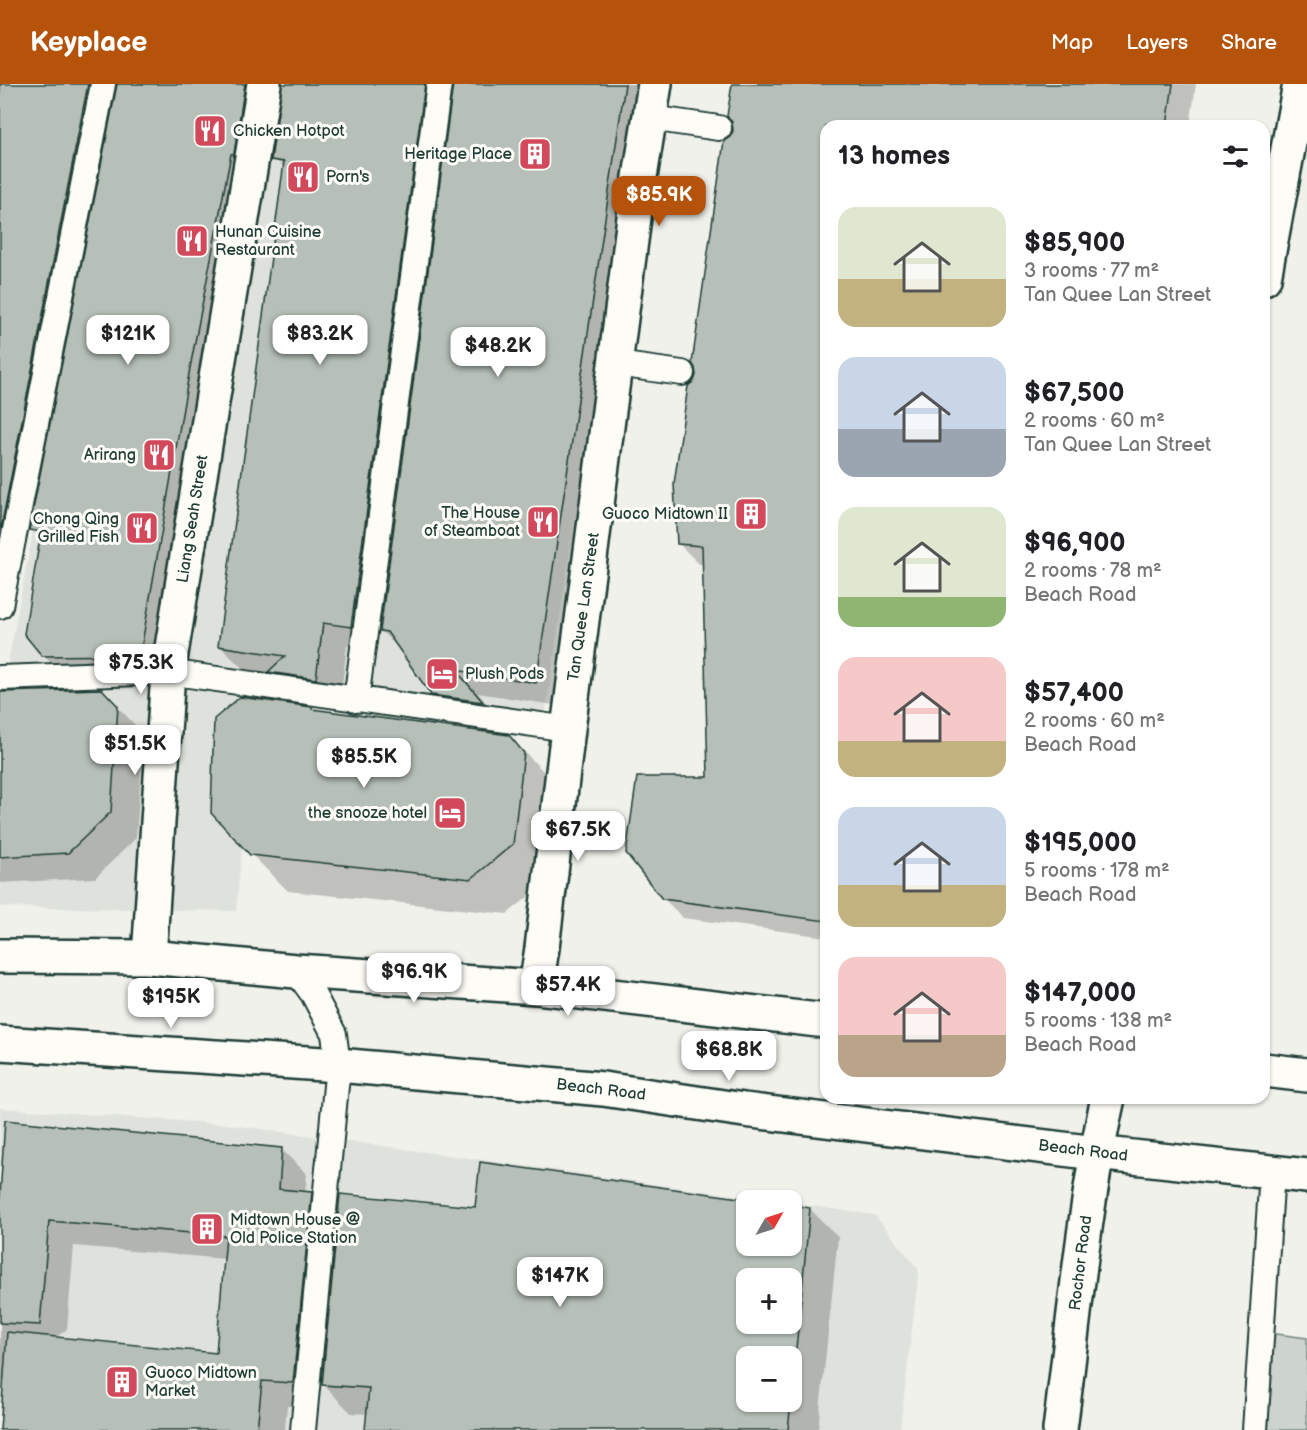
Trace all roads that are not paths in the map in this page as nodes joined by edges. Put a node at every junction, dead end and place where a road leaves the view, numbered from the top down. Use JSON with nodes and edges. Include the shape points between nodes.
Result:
{"nodes":[{"id":1,"x":102,"y":84,"type":"edge"},
{"id":2,"x":264,"y":84,"type":"edge"},
{"id":3,"x":439,"y":84,"type":"edge"},
{"id":4,"x":655,"y":84,"type":"edge"},
{"id":5,"x":1300,"y":84,"type":"edge"},
{"id":6,"x":650,"y":118,"type":"junction"},
{"id":7,"x":719,"y":128,"type":"dead end"},
{"id":8,"x":1270,"y":246,"type":"edge"},
{"id":9,"x":616,"y":364,"type":"junction"},
{"id":10,"x":682,"y":373,"type":"dead end"},
{"id":11,"x":0,"y":606,"type":"edge"},
{"id":12,"x":168,"y":672,"type":"junction"},
{"id":13,"x":0,"y":678,"type":"edge"},
{"id":14,"x":356,"y":700,"type":"junction"},
{"id":15,"x":568,"y":729,"type":"junction"},
{"id":16,"x":0,"y":956,"type":"edge"},
{"id":17,"x":148,"y":957,"type":"junction"},
{"id":18,"x":296,"y":971,"type":"junction"},
{"id":19,"x":536,"y":987,"type":"junction"},
{"id":20,"x":820,"y":1020,"type":"edge"},
{"id":21,"x":0,"y":1042,"type":"edge"},
{"id":22,"x":338,"y":1065,"type":"junction"},
{"id":23,"x":1270,"y":1071,"type":"edge"},
{"id":24,"x":1307,"y":1075,"type":"edge"},
{"id":25,"x":1107,"y":1104,"type":"edge"},
{"id":26,"x":1096,"y":1153,"type":"junction"},
{"id":27,"x":1272,"y":1172,"type":"junction"},
{"id":28,"x":1307,"y":1176,"type":"edge"},
{"id":29,"x":303,"y":1430,"type":"edge"},
{"id":30,"x":1060,"y":1430,"type":"edge"},
{"id":31,"x":1255,"y":1430,"type":"edge"}],
"edges":[{"from":1,"to":11,"type":"lane"},
{"from":2,"to":12,"type":"main road","name":"Liang Seah Street"},
{"from":3,"to":14,"type":"lane"},
{"from":4,"to":6,"type":"main road","name":"Tan Quee Lan Street"},
{"from":5,"to":8,"type":"main road"},
{"from":6,"to":7,"type":"lane"},
{"from":6,"to":9,"type":"main road","name":"Tan Quee Lan Street"},
{"from":9,"to":10,"type":"lane"},
{"from":9,"to":15,"type":"main road","name":"Tan Quee Lan Street"},
{"from":12,"to":13,"type":"lane"},
{"from":12,"to":14,"type":"lane"},
{"from":12,"to":17,"type":"main road","name":"Liang Seah Street"},
{"from":14,"to":15,"type":"lane"},
{"from":15,"to":19,"type":"main road","name":"Tan Quee Lan Street"},
{"from":16,"to":17,"type":"main road"},
{"from":17,"to":18,"type":"main road"},
{"from":18,"to":19,"type":"main road"},
{"from":18,"to":22,"type":"lane","via":[[334,1034]]},
{"from":19,"to":20,"type":"main road"},
{"from":21,"to":22,"type":"main road","name":"Beach Road"},
{"from":22,"to":26,"type":"main road","name":"Beach Road","via":[[603,1089]]},
{"from":22,"to":29,"type":"lane"},
{"from":23,"to":24,"type":"main road"},
{"from":25,"to":26,"type":"main road","name":"Rochor Road"},
{"from":26,"to":27,"type":"main road","name":"Beach Road"},
{"from":26,"to":30,"type":"main road","name":"Rochor Road"},
{"from":27,"to":28,"type":"main road","name":"Beach Road"},
{"from":27,"to":31,"type":"lane"}]}
